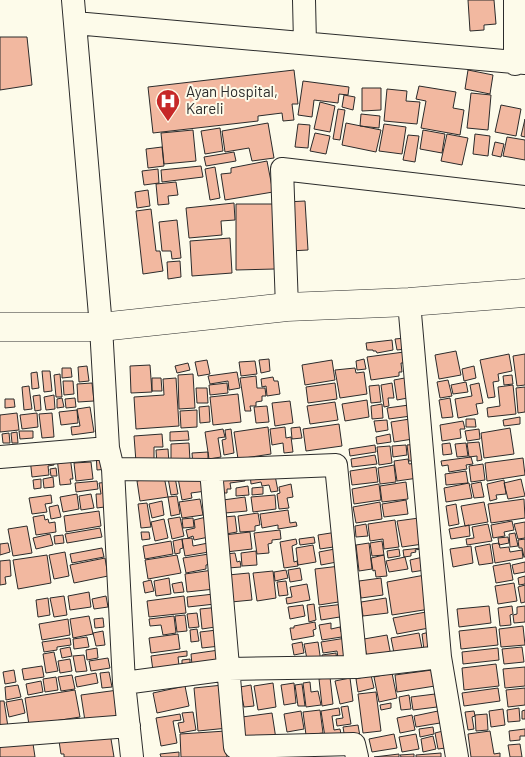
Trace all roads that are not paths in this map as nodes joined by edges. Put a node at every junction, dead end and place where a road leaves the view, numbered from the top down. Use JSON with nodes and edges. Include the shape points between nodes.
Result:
{"nodes":[{"id":1,"x":74,"y":0,"type":"edge"},
{"id":2,"x":304,"y":0,"type":"edge"},
{"id":3,"x":515,"y":0,"type":"edge"},
{"id":4,"x":75,"y":23,"type":"junction"},
{"id":5,"x":305,"y":43,"type":"junction"},
{"id":6,"x":520,"y":63,"type":"edge"},
{"id":7,"x":525,"y":197,"type":"edge"},
{"id":8,"x":525,"y":293,"type":"edge"},
{"id":9,"x":409,"y":302,"type":"junction"},
{"id":10,"x":287,"y":306,"type":"junction"},
{"id":11,"x":0,"y":327,"type":"edge"},
{"id":12,"x":101,"y":327,"type":"junction"},
{"id":13,"x":0,"y":457,"type":"edge"},
{"id":14,"x":111,"y":458,"type":"junction"},
{"id":15,"x":211,"y":470,"type":"junction"},
{"id":16,"x":440,"y":657,"type":"junction"},
{"id":17,"x":356,"y":667,"type":"junction"},
{"id":18,"x":229,"y":669,"type":"junction"},
{"id":19,"x":124,"y":683,"type":"junction"},
{"id":20,"x":129,"y":726,"type":"junction"},
{"id":21,"x":0,"y":736,"type":"edge"},
{"id":22,"x":132,"y":757,"type":"edge"},
{"id":23,"x":357,"y":757,"type":"edge"},
{"id":24,"x":457,"y":757,"type":"edge"}],
"edges":[{"from":1,"to":4,"type":"street"},
{"from":2,"to":5,"type":"street"},
{"from":3,"to":6,"type":"street"},
{"from":4,"to":5,"type":"street"},
{"from":4,"to":12,"type":"street"},
{"from":5,"to":6,"type":"street"},
{"from":7,"to":10,"type":"street","via":[[282,169]]},
{"from":8,"to":9,"type":"main road"},
{"from":9,"to":10,"type":"main road"},
{"from":9,"to":16,"type":"street"},
{"from":10,"to":12,"type":"main road"},
{"from":11,"to":12,"type":"main road"},
{"from":12,"to":14,"type":"street"},
{"from":13,"to":14,"type":"street"},
{"from":14,"to":15,"type":"street"},
{"from":14,"to":19,"type":"street"},
{"from":15,"to":17,"type":"street","via":[[336,465]]},
{"from":15,"to":18,"type":"street"},
{"from":16,"to":17,"type":"street"},
{"from":16,"to":24,"type":"street"},
{"from":17,"to":18,"type":"street"},
{"from":18,"to":19,"type":"street"},
{"from":18,"to":23,"type":"street","via":[[235,747],[354,744]]},
{"from":19,"to":20,"type":"street"},
{"from":20,"to":21,"type":"street"},
{"from":20,"to":22,"type":"street"}]}
